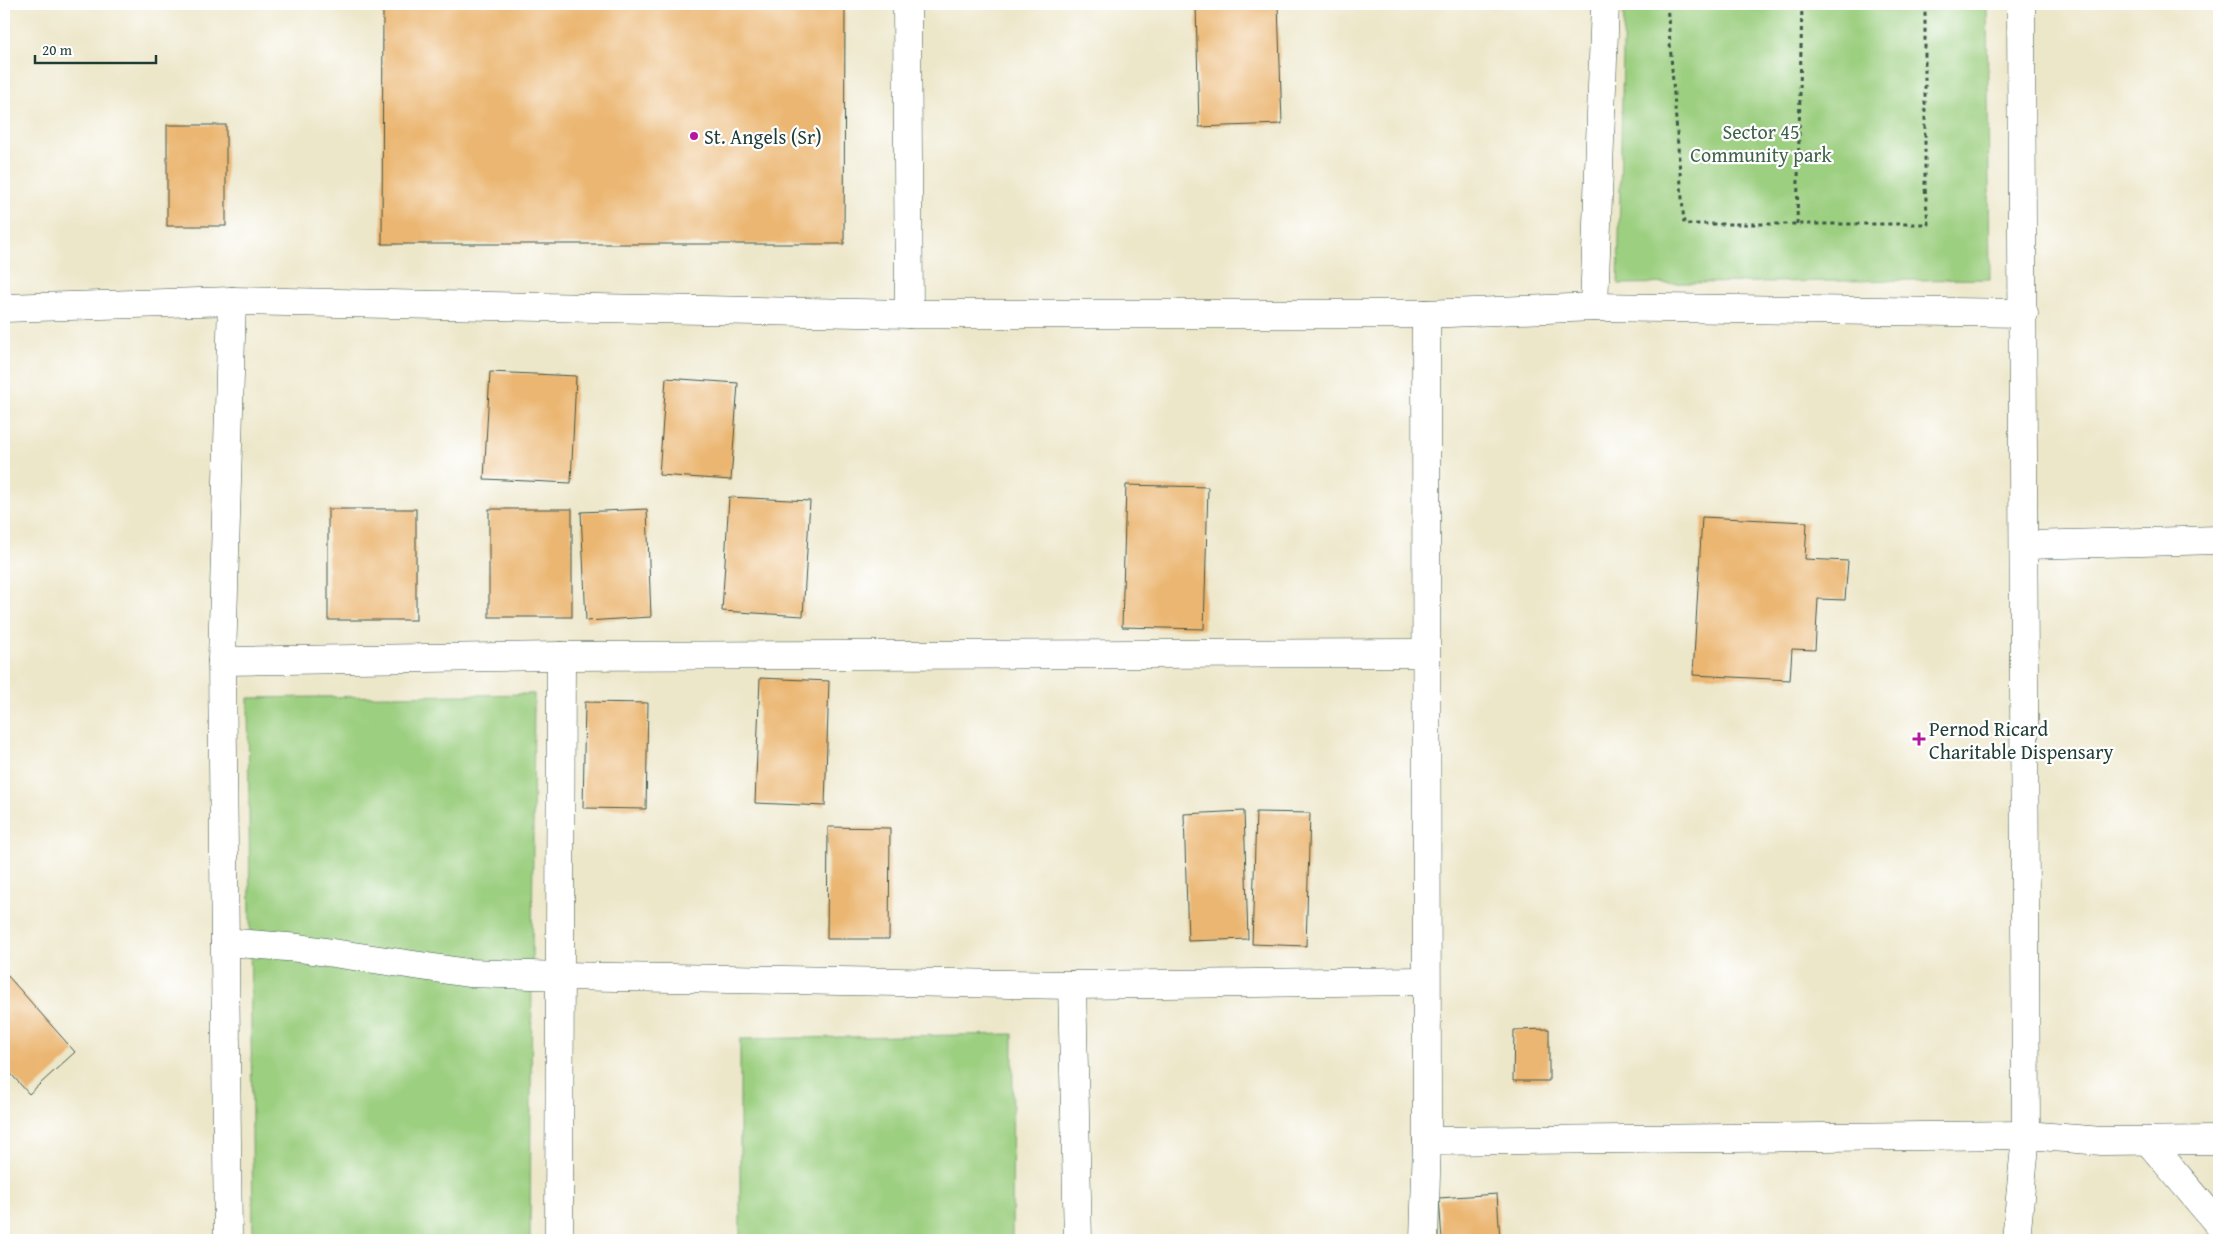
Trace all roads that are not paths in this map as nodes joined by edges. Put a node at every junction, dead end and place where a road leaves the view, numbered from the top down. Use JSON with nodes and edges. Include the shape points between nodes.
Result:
{"nodes":[{"id":1,"x":907,"y":4,"type":"edge"},
{"id":2,"x":1605,"y":4,"type":"edge"},
{"id":3,"x":2021,"y":4,"type":"edge"},
{"id":4,"x":232,"y":301,"type":"junction"},
{"id":5,"x":1594,"y":307,"type":"junction"},
{"id":6,"x":4,"y":308,"type":"edge"},
{"id":7,"x":2024,"y":313,"type":"junction"},
{"id":8,"x":909,"y":314,"type":"junction"},
{"id":9,"x":1426,"y":314,"type":"junction"},
{"id":10,"x":2219,"y":540,"type":"edge"},
{"id":11,"x":2024,"y":545,"type":"junction"},
{"id":12,"x":1426,"y":653,"type":"junction"},
{"id":13,"x":561,"y":656,"type":"junction"},
{"id":14,"x":222,"y":661,"type":"junction"},
{"id":15,"x":225,"y":942,"type":"junction"},
{"id":16,"x":560,"y":976,"type":"junction"},
{"id":17,"x":1426,"y":981,"type":"junction"},
{"id":18,"x":1072,"y":985,"type":"junction"},
{"id":19,"x":2026,"y":1135,"type":"junction"},
{"id":20,"x":2219,"y":1140,"type":"edge"},
{"id":21,"x":1427,"y":1141,"type":"junction"},
{"id":22,"x":2148,"y":1142,"type":"junction"},
{"id":23,"x":2219,"y":1225,"type":"edge"},
{"id":24,"x":228,"y":1240,"type":"edge"},
{"id":25,"x":559,"y":1240,"type":"edge"},
{"id":26,"x":1078,"y":1240,"type":"edge"},
{"id":27,"x":1424,"y":1240,"type":"edge"},
{"id":28,"x":2016,"y":1240,"type":"edge"}],
"edges":[{"from":1,"to":8,"type":"street"},
{"from":2,"to":5,"type":"street"},
{"from":3,"to":7,"type":"street"},
{"from":4,"to":6,"type":"street"},
{"from":4,"to":8,"type":"street"},
{"from":4,"to":14,"type":"street"},
{"from":5,"to":7,"type":"street"},
{"from":5,"to":9,"type":"street"},
{"from":7,"to":11,"type":"street"},
{"from":8,"to":9,"type":"street"},
{"from":9,"to":12,"type":"street"},
{"from":10,"to":11,"type":"street"},
{"from":11,"to":19,"type":"street"},
{"from":12,"to":13,"type":"street"},
{"from":12,"to":17,"type":"street"},
{"from":13,"to":14,"type":"street"},
{"from":13,"to":16,"type":"street"},
{"from":14,"to":15,"type":"street"},
{"from":15,"to":16,"type":"street","via":[[308,949],[468,973]]},
{"from":15,"to":24,"type":"street"},
{"from":16,"to":18,"type":"street"},
{"from":16,"to":25,"type":"street"},
{"from":17,"to":18,"type":"street"},
{"from":17,"to":21,"type":"street"},
{"from":18,"to":26,"type":"street"},
{"from":19,"to":21,"type":"street"},
{"from":19,"to":22,"type":"street"},
{"from":19,"to":28,"type":"street"},
{"from":20,"to":22,"type":"street"},
{"from":21,"to":27,"type":"street"},
{"from":22,"to":23,"type":"street"}]}
